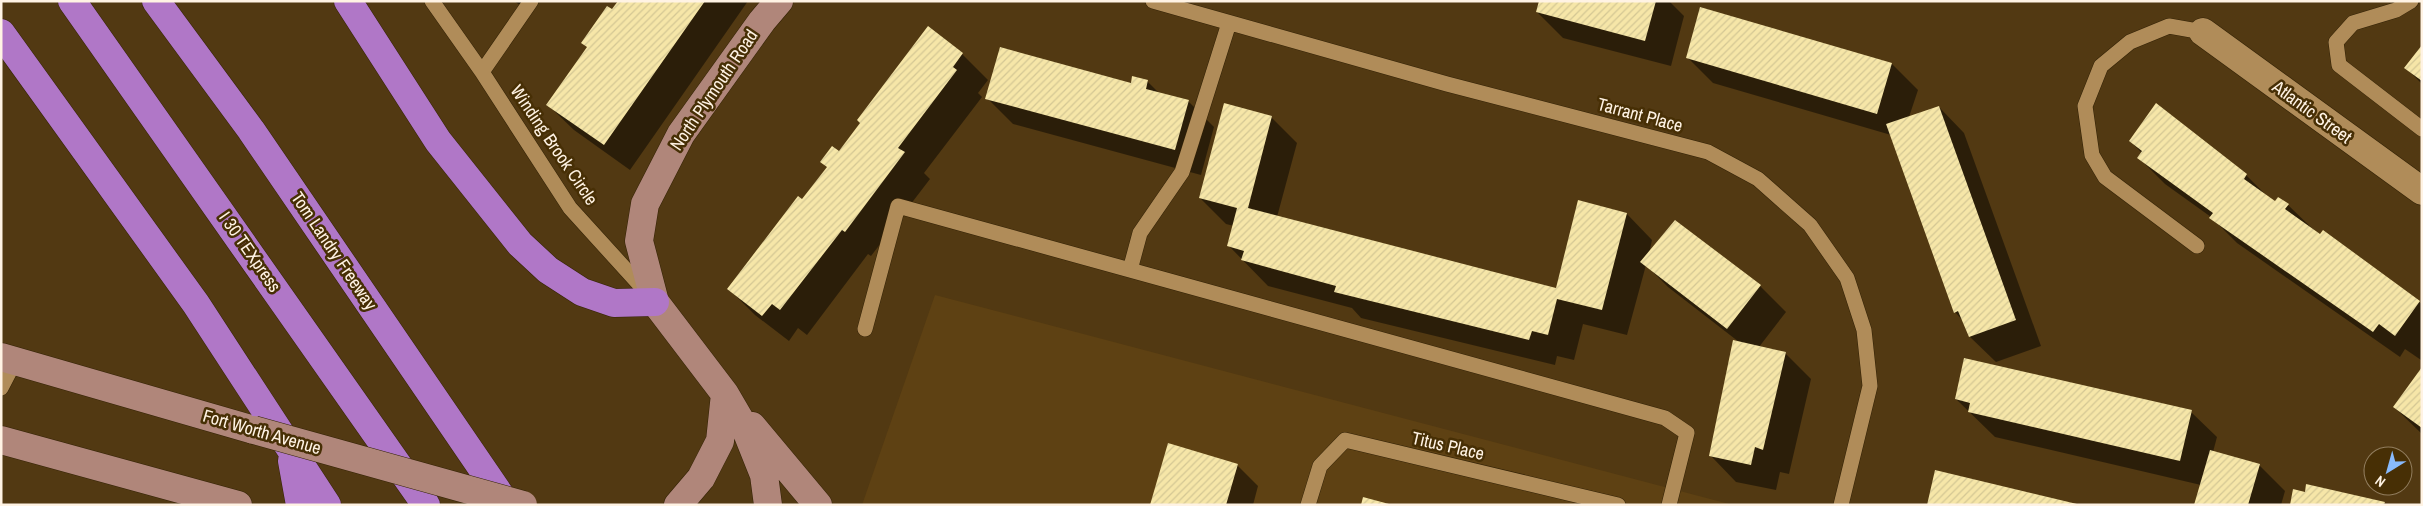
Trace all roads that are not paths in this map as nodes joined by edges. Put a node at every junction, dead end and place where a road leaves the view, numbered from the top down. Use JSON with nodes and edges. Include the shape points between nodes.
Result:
{"nodes":[{"id":1,"x":72,"y":1,"type":"edge"},
{"id":2,"x":156,"y":1,"type":"edge"},
{"id":3,"x":348,"y":1,"type":"edge"},
{"id":4,"x":432,"y":1,"type":"edge"},
{"id":5,"x":531,"y":1,"type":"edge"},
{"id":6,"x":779,"y":1,"type":"edge"},
{"id":7,"x":1153,"y":1,"type":"edge"},
{"id":8,"x":2411,"y":1,"type":"edge"},
{"id":9,"x":1229,"y":22,"type":"junction"},
{"id":10,"x":2203,"y":32,"type":"joint"},
{"id":11,"x":1,"y":33,"type":"edge"},
{"id":12,"x":482,"y":72,"type":"junction"},
{"id":13,"x":2422,"y":129,"type":"edge"},
{"id":14,"x":2422,"y":191,"type":"edge"},
{"id":15,"x":2197,"y":246,"type":"dead end"},
{"id":16,"x":1130,"y":270,"type":"junction"},
{"id":17,"x":655,"y":302,"type":"junction"},
{"id":18,"x":865,"y":329,"type":"dead end"},
{"id":19,"x":8,"y":359,"type":"edge"},
{"id":20,"x":1,"y":388,"type":"edge"},
{"id":21,"x":725,"y":394,"type":"junction"},
{"id":22,"x":1,"y":440,"type":"edge"},
{"id":23,"x":291,"y":453,"type":"junction"},
{"id":24,"x":238,"y":505,"type":"edge"},
{"id":25,"x":300,"y":505,"type":"edge"},
{"id":26,"x":327,"y":505,"type":"edge"},
{"id":27,"x":426,"y":505,"type":"edge"},
{"id":28,"x":506,"y":505,"type":"edge"},
{"id":29,"x":523,"y":505,"type":"edge"},
{"id":30,"x":678,"y":505,"type":"edge"},
{"id":31,"x":768,"y":505,"type":"edge"},
{"id":32,"x":818,"y":505,"type":"edge"},
{"id":33,"x":1308,"y":505,"type":"edge"},
{"id":34,"x":1618,"y":505,"type":"edge"},
{"id":35,"x":1669,"y":505,"type":"edge"},
{"id":36,"x":1841,"y":505,"type":"edge"}],
"edges":[{"from":1,"to":27,"type":"highway","name":"I 30 TEXpress"},
{"from":2,"to":28,"type":"highway","name":"Tom Landry Freeway","via":[[251,130]]},
{"from":3,"to":17,"type":"highway","via":[[438,141],[520,244],[548,270],[582,292],[614,303]]},
{"from":4,"to":12,"type":"lane","name":"Winding Brook Circle"},
{"from":5,"to":12,"type":"lane"},
{"from":6,"to":17,"type":"main road","name":"North Plymouth Road","via":[[681,134],[645,204],[638,241]]},
{"from":7,"to":9,"type":"lane","name":"Tarrant Place"},
{"from":8,"to":13,"type":"lane","via":[[2396,10],[2353,22],[2336,42],[2339,65]]},
{"from":9,"to":16,"type":"lane","via":[[1182,172],[1140,233]]},
{"from":9,"to":36,"type":"lane","name":"Tarrant Place","via":[[1447,84],[1708,152],[1758,179],[1810,225],[1847,278],[1864,330],[1870,386]]},
{"from":10,"to":14,"type":"street","name":"Atlantic Street"},
{"from":10,"to":15,"type":"lane","via":[[2169,26],[2130,42],[2101,66],[2086,106],[2092,154],[2104,177]]},
{"from":11,"to":23,"type":"highway","via":[[196,304]]},
{"from":12,"to":17,"type":"lane","name":"Winding Brook Circle","via":[[570,208]]},
{"from":16,"to":18,"type":"lane","via":[[898,206]]},
{"from":16,"to":35,"type":"lane","via":[[1666,418],[1687,433]]},
{"from":17,"to":21,"type":"main road","name":"North Plymouth Road"},
{"from":19,"to":20,"type":"lane"},
{"from":19,"to":29,"type":"main road","name":"Fort Worth Avenue","bridge":true},
{"from":21,"to":30,"type":"main road","via":[[720,441],[701,478]]},
{"from":21,"to":31,"type":"main road","name":"North Plymouth Road","via":[[746,430],[764,475]]},
{"from":21,"to":32,"type":"main road"},
{"from":22,"to":24,"type":"main road"},
{"from":23,"to":25,"type":"highway"},
{"from":23,"to":26,"type":"highway"},
{"from":33,"to":34,"type":"lane","name":"Titus Place","via":[[1320,466],[1344,440]]}]}
